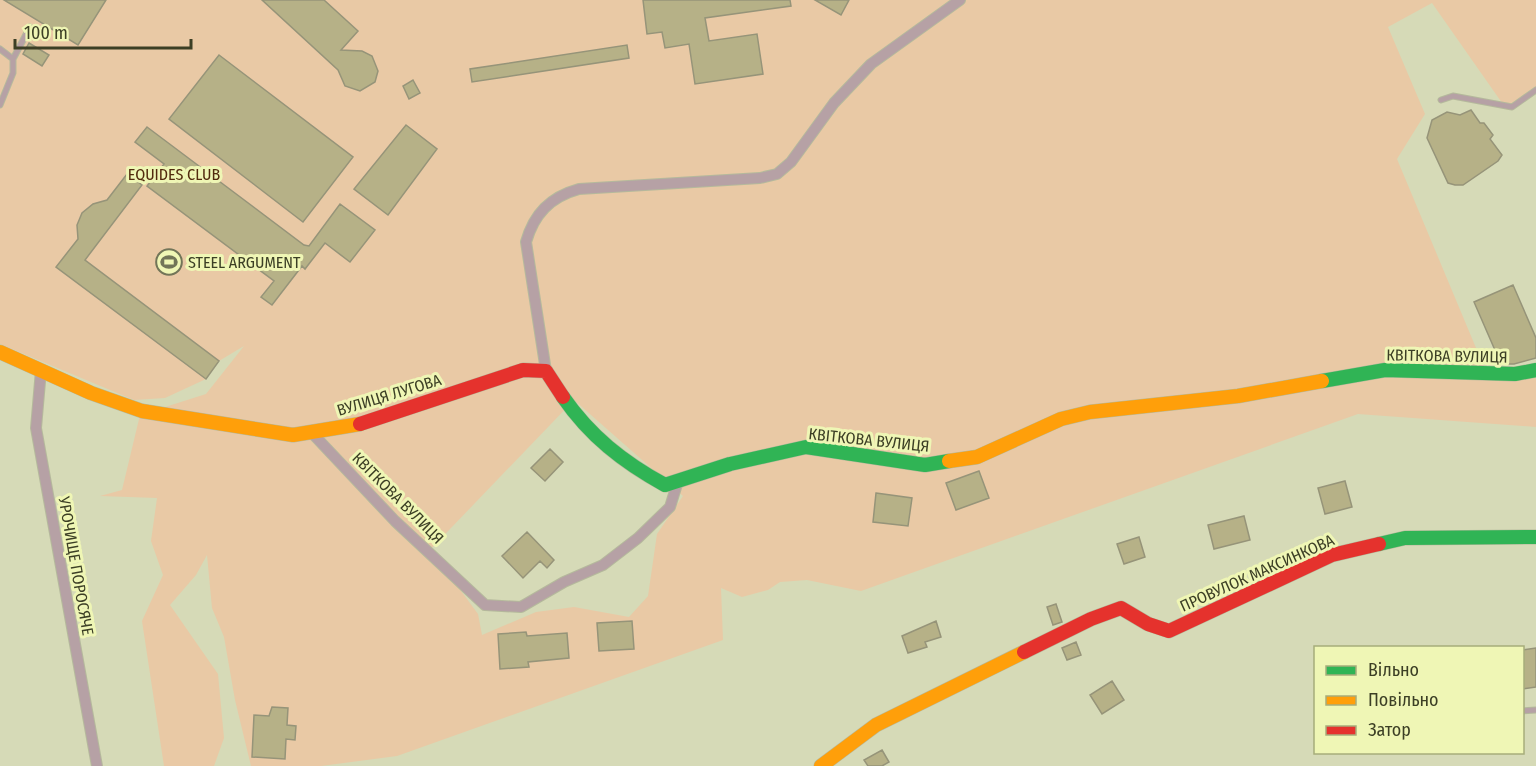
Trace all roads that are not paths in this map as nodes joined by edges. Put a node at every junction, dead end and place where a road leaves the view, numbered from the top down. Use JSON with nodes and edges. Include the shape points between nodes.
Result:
{"nodes":[{"id":1,"x":960,"y":0,"type":"edge"},
{"id":2,"x":30,"y":27,"type":"dead end"},
{"id":3,"x":0,"y":49,"type":"edge"},
{"id":4,"x":13,"y":59,"type":"junction"},
{"id":5,"x":1536,"y":90,"type":"edge"},
{"id":6,"x":1441,"y":100,"type":"dead end"},
{"id":7,"x":0,"y":105,"type":"edge"},
{"id":8,"x":0,"y":352,"type":"edge"},
{"id":9,"x":1536,"y":369,"type":"edge"},
{"id":10,"x":41,"y":370,"type":"junction"},
{"id":11,"x":546,"y":371,"type":"junction"},
{"id":12,"x":312,"y":433,"type":"junction"},
{"id":13,"x":678,"y":481,"type":"junction"},
{"id":14,"x":1536,"y":537,"type":"edge"},
{"id":15,"x":97,"y":766,"type":"edge"},
{"id":16,"x":821,"y":766,"type":"edge"}],
"edges":[{"from":1,"to":11,"type":"street","via":[[864,71],[777,174],[579,189],[548,203],[531,224],[526,242]]},
{"from":2,"to":4,"type":"lane"},
{"from":3,"to":4,"type":"lane"},
{"from":4,"to":7,"type":"lane","via":[[13,73]]},
{"from":5,"to":6,"type":"lane","via":[[1512,107],[1453,96]]},
{"from":8,"to":10,"type":"street","name":"ВУЛИЦЯ ЛУГОВА"},
{"from":9,"to":13,"type":"street","name":"КВІТКОВА ВУЛИЦЯ","via":[[1515,374],[1385,370],[1238,396],[1090,412],[1061,419],[977,458],[926,465],[806,447],[730,464]]},
{"from":10,"to":12,"type":"street","name":"ВУЛИЦЯ ЛУГОВА","via":[[142,411],[293,435]]},
{"from":10,"to":15,"type":"street","name":"УРОЧИЩЕ ПОРОСЯЧЕ","via":[[36,428]]},
{"from":11,"to":12,"type":"street","name":"ВУЛИЦЯ ЛУГОВА","via":[[523,370],[348,428]]},
{"from":11,"to":13,"type":"street","via":[[572,414],[596,440],[633,468],[665,484]]},
{"from":12,"to":13,"type":"street","name":"КВІТКОВА ВУЛИЦЯ","via":[[394,521],[485,605],[521,607],[564,582],[603,566],[670,507]]},
{"from":14,"to":16,"type":"street","name":"ПРОВУЛОК МАКСИНКОВА","via":[[1405,538],[1332,555],[1169,631],[1121,608],[876,725]]}]}
